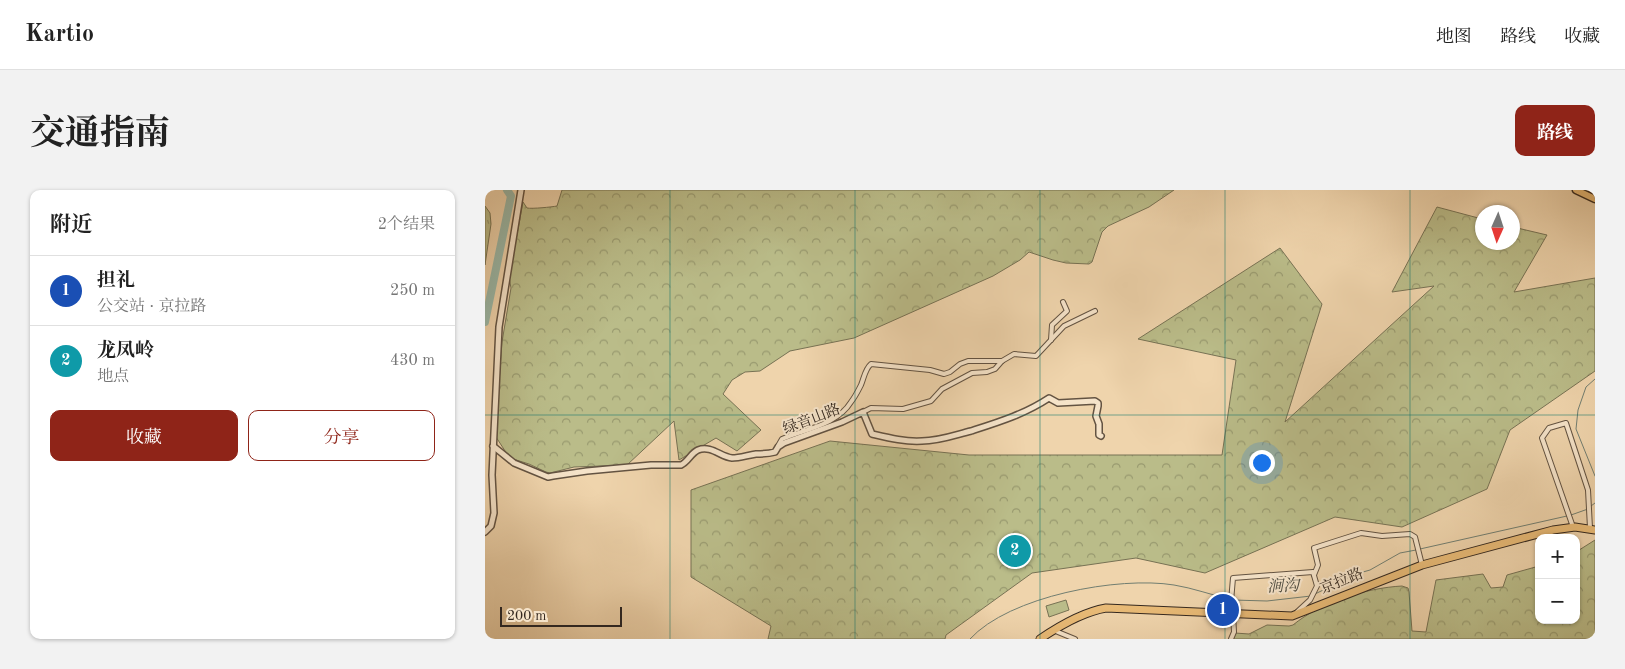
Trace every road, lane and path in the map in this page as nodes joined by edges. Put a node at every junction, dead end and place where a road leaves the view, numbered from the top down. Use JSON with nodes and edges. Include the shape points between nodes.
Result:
{"nodes":[{"id":1,"x":521,"y":190,"type":"edge"},
{"id":2,"x":1577,"y":190,"type":"edge"},
{"id":3,"x":1595,"y":199,"type":"edge"},
{"id":4,"x":1063,"y":302,"type":"dead end"},
{"id":5,"x":1095,"y":311,"type":"dead end"},
{"id":6,"x":1051,"y":340,"type":"junction"},
{"id":7,"x":1002,"y":360,"type":"junction"},
{"id":8,"x":863,"y":412,"type":"junction"},
{"id":9,"x":1101,"y":436,"type":"dead end"},
{"id":10,"x":493,"y":446,"type":"junction"},
{"id":11,"x":778,"y":447,"type":"junction"},
{"id":12,"x":1572,"y":524,"type":"junction"},
{"id":13,"x":1593,"y":529,"type":"edge"},
{"id":14,"x":485,"y":532,"type":"edge"},
{"id":15,"x":1422,"y":565,"type":"junction"},
{"id":16,"x":1314,"y":575,"type":"junction"},
{"id":17,"x":1232,"y":614,"type":"junction"},
{"id":18,"x":1292,"y":616,"type":"junction"},
{"id":19,"x":1053,"y":630,"type":"junction"},
{"id":20,"x":1040,"y":639,"type":"edge"},
{"id":21,"x":1075,"y":639,"type":"edge"},
{"id":22,"x":1231,"y":639,"type":"edge"}],
"edges":[{"from":1,"to":10,"type":"street","via":[[499,327]]},
{"from":2,"to":3,"type":"main road"},
{"from":4,"to":6,"type":"street","via":[[1067,311],[1052,325]]},
{"from":5,"to":6,"type":"street","via":[[1064,326]]},
{"from":6,"to":7,"type":"street","via":[[1036,356],[1014,354]]},
{"from":7,"to":8,"type":"street","via":[[995,369],[972,373],[942,389],[931,401],[903,409],[871,408]]},
{"from":7,"to":11,"type":"street","via":[[968,362],[944,374],[871,364],[850,404],[841,414],[782,439]]},
{"from":8,"to":9,"type":"street","name":"绿音山路","via":[[872,434],[923,441],[949,437],[1010,418],[1049,398],[1058,403],[1095,401],[1098,403],[1095,416]]},
{"from":8,"to":11,"type":"street","name":"绿音山路"},
{"from":10,"to":11,"type":"street","name":"绿音山路","via":[[514,463],[548,477],[651,465],[681,465],[698,450],[716,451],[733,458],[768,454]]},
{"from":10,"to":14,"type":"street","via":[[494,512],[491,526]]},
{"from":12,"to":13,"type":"highway","name":"京拉路"},
{"from":12,"to":13,"type":"street","via":[[1542,438],[1549,428],[1566,423],[1589,494]]},
{"from":12,"to":15,"type":"highway","name":"京拉路"},
{"from":15,"to":16,"type":"street","via":[[1415,537],[1410,534],[1382,536],[1361,533],[1314,548],[1318,565]]},
{"from":15,"to":18,"type":"highway","name":"京拉路"},
{"from":16,"to":17,"type":"street","via":[[1313,572],[1233,578]]},
{"from":16,"to":18,"type":"street","via":[[1317,586],[1310,600]]},
{"from":17,"to":18,"type":"highway","name":"京拉路"},
{"from":17,"to":19,"type":"highway","name":"京拉路","via":[[1106,608]]},
{"from":17,"to":22,"type":"street","via":[[1234,632]]},
{"from":19,"to":20,"type":"highway","name":"京拉路"},
{"from":19,"to":21,"type":"street"}]}
